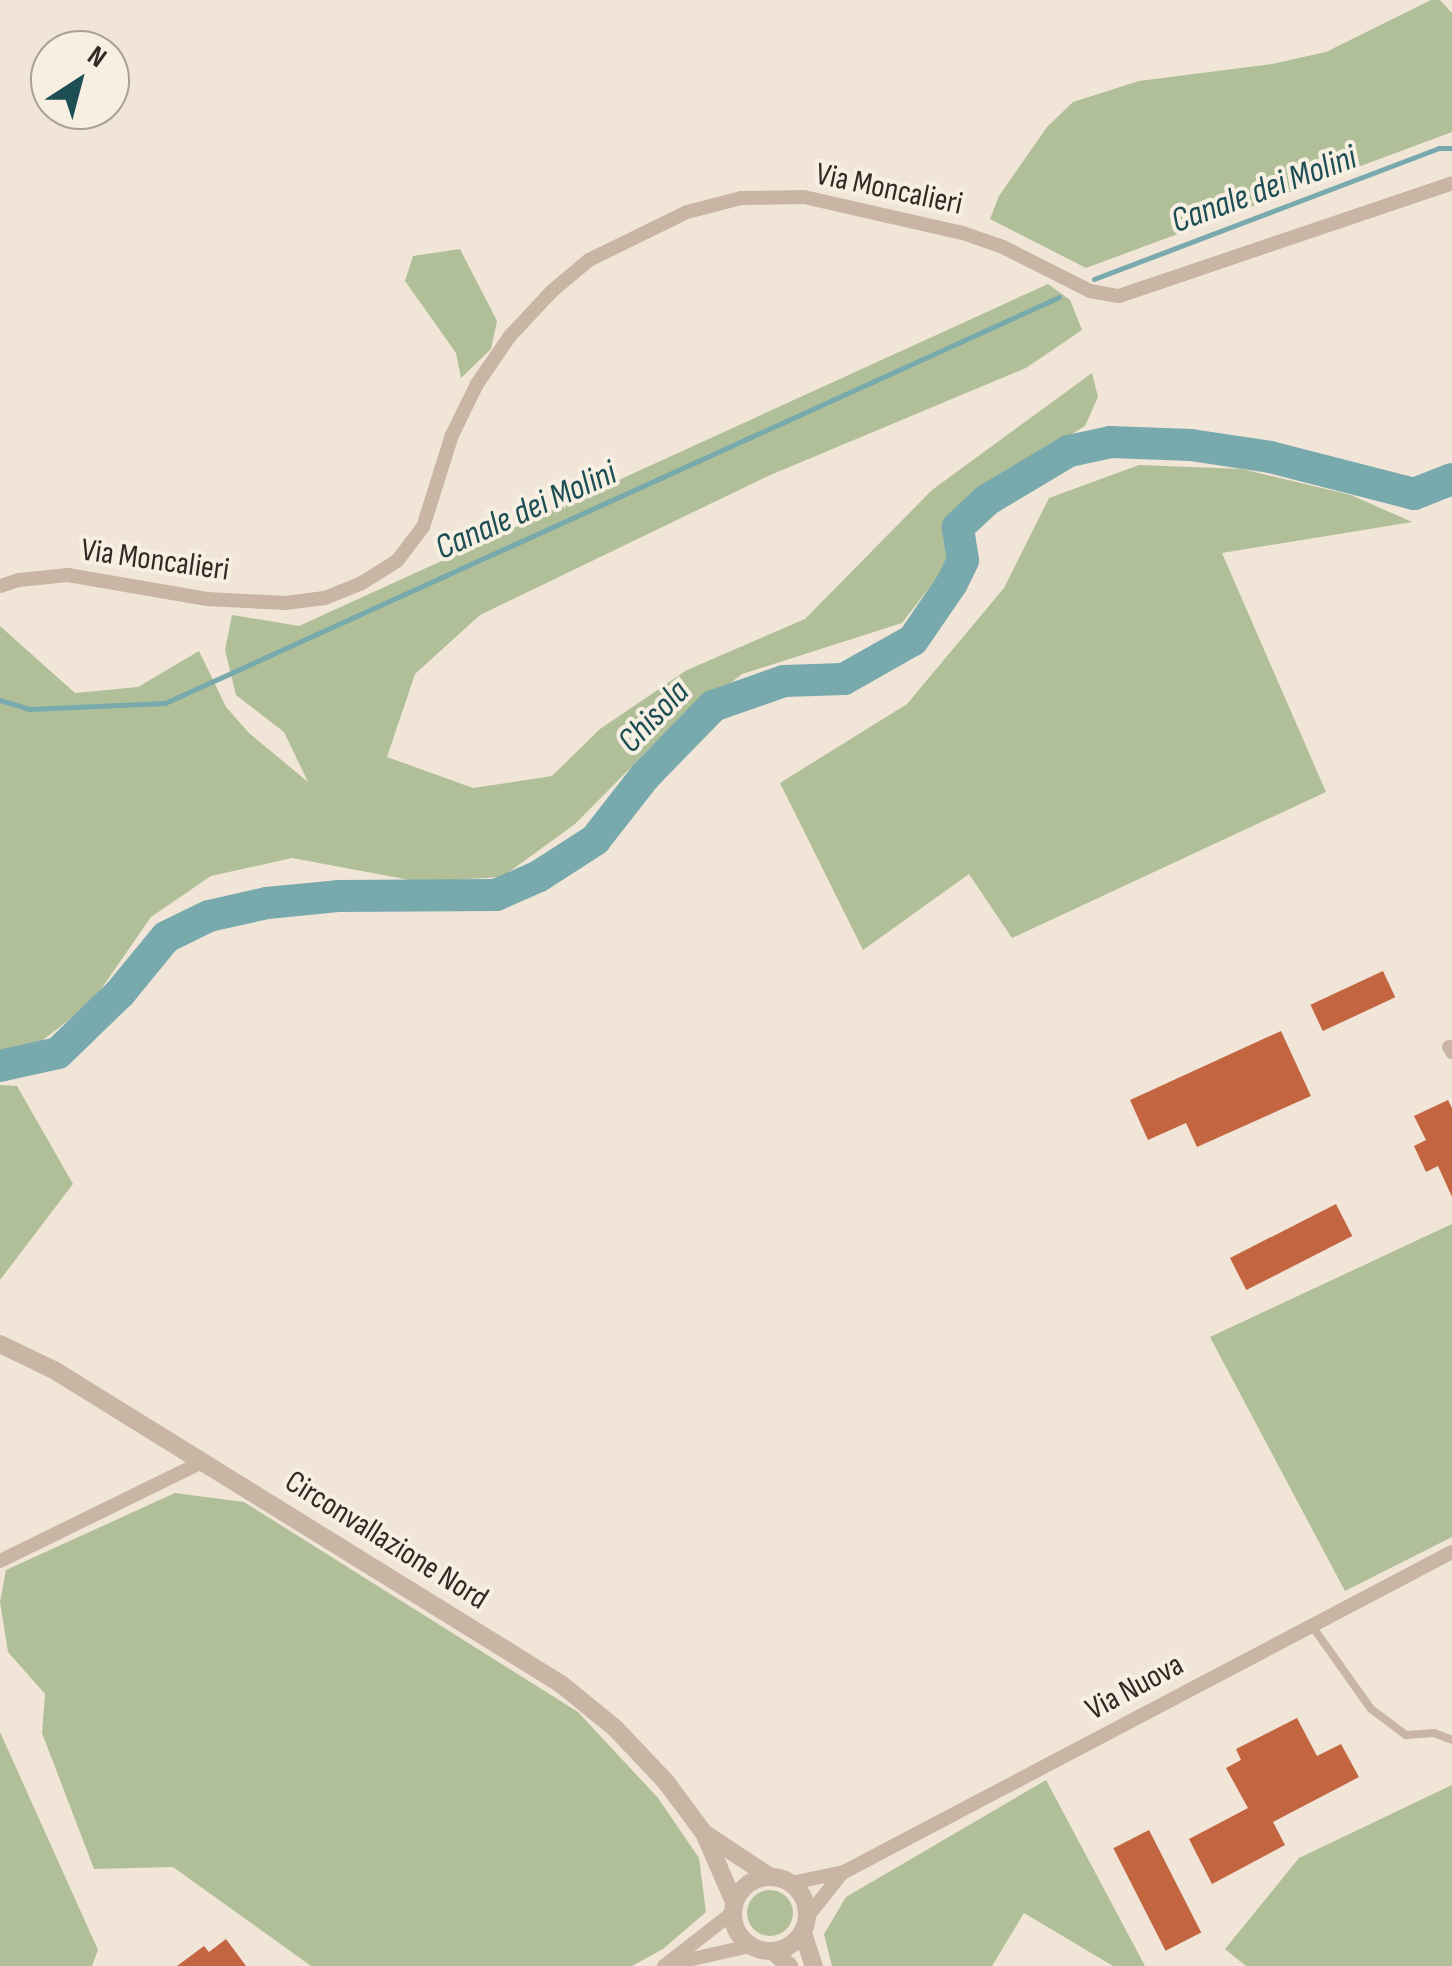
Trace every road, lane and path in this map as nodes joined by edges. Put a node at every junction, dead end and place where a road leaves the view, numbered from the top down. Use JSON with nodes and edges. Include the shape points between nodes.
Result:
{"nodes":[{"id":1,"x":1452,"y":182,"type":"edge"},
{"id":2,"x":0,"y":586,"type":"edge"},
{"id":3,"x":0,"y":1344,"type":"edge"},
{"id":4,"x":202,"y":1462,"type":"junction"},
{"id":5,"x":1452,"y":1552,"type":"edge"},
{"id":6,"x":0,"y":1561,"type":"edge"},
{"id":7,"x":1312,"y":1626,"type":"junction"},
{"id":8,"x":1452,"y":1740,"type":"edge"},
{"id":9,"x":704,"y":1834,"type":"junction"},
{"id":10,"x":844,"y":1872,"type":"junction"},
{"id":11,"x":769,"y":1876,"type":"junction"},
{"id":12,"x":791,"y":1883,"type":"junction"},
{"id":13,"x":733,"y":1907,"type":"junction"},
{"id":14,"x":805,"y":1925,"type":"junction"},
{"id":15,"x":750,"y":1946,"type":"junction"},
{"id":16,"x":774,"y":1952,"type":"junction"},
{"id":17,"x":666,"y":1965,"type":"edge"},
{"id":18,"x":789,"y":1966,"type":"edge"},
{"id":19,"x":814,"y":1966,"type":"edge"}],
"edges":[{"from":1,"to":2,"type":"street","name":"Via Moncalieri","via":[[1120,296],[1090,291],[963,233],[804,197],[741,198],[687,212],[589,260],[510,336],[452,435],[423,527],[397,561],[360,584],[284,604],[207,599],[68,575]]},
{"from":3,"to":4,"type":"street","name":"Circonvallazione Nord"},
{"from":4,"to":6,"type":"street"},
{"from":4,"to":9,"type":"street","name":"Circonvallazione Nord","via":[[561,1684],[615,1728]]},
{"from":5,"to":7,"type":"street","name":"Via Nuova"},
{"from":7,"to":8,"type":"lane","via":[[1371,1708],[1406,1735],[1434,1733]]},
{"from":7,"to":10,"type":"street","name":"Via Nuova"},
{"from":9,"to":11,"type":"street","name":"Circonvallazione Nord"},
{"from":9,"to":13,"type":"street","name":"Circonvallazione Nord"},
{"from":10,"to":12,"type":"street","name":"Via Nuova"},
{"from":10,"to":14,"type":"street","name":"Via Nuova"},
{"from":11,"to":12,"type":"street"},
{"from":11,"to":13,"type":"street","via":[[748,1884]]},
{"from":12,"to":14,"type":"street","via":[[804,1898]]},
{"from":13,"to":15,"type":"street","via":[[734,1926]]},
{"from":13,"to":17,"type":"street"},
{"from":14,"to":16,"type":"street","via":[[796,1942]]},
{"from":14,"to":19,"type":"street"},
{"from":15,"to":16,"type":"street"},
{"from":15,"to":17,"type":"street"},
{"from":16,"to":18,"type":"street"}]}
